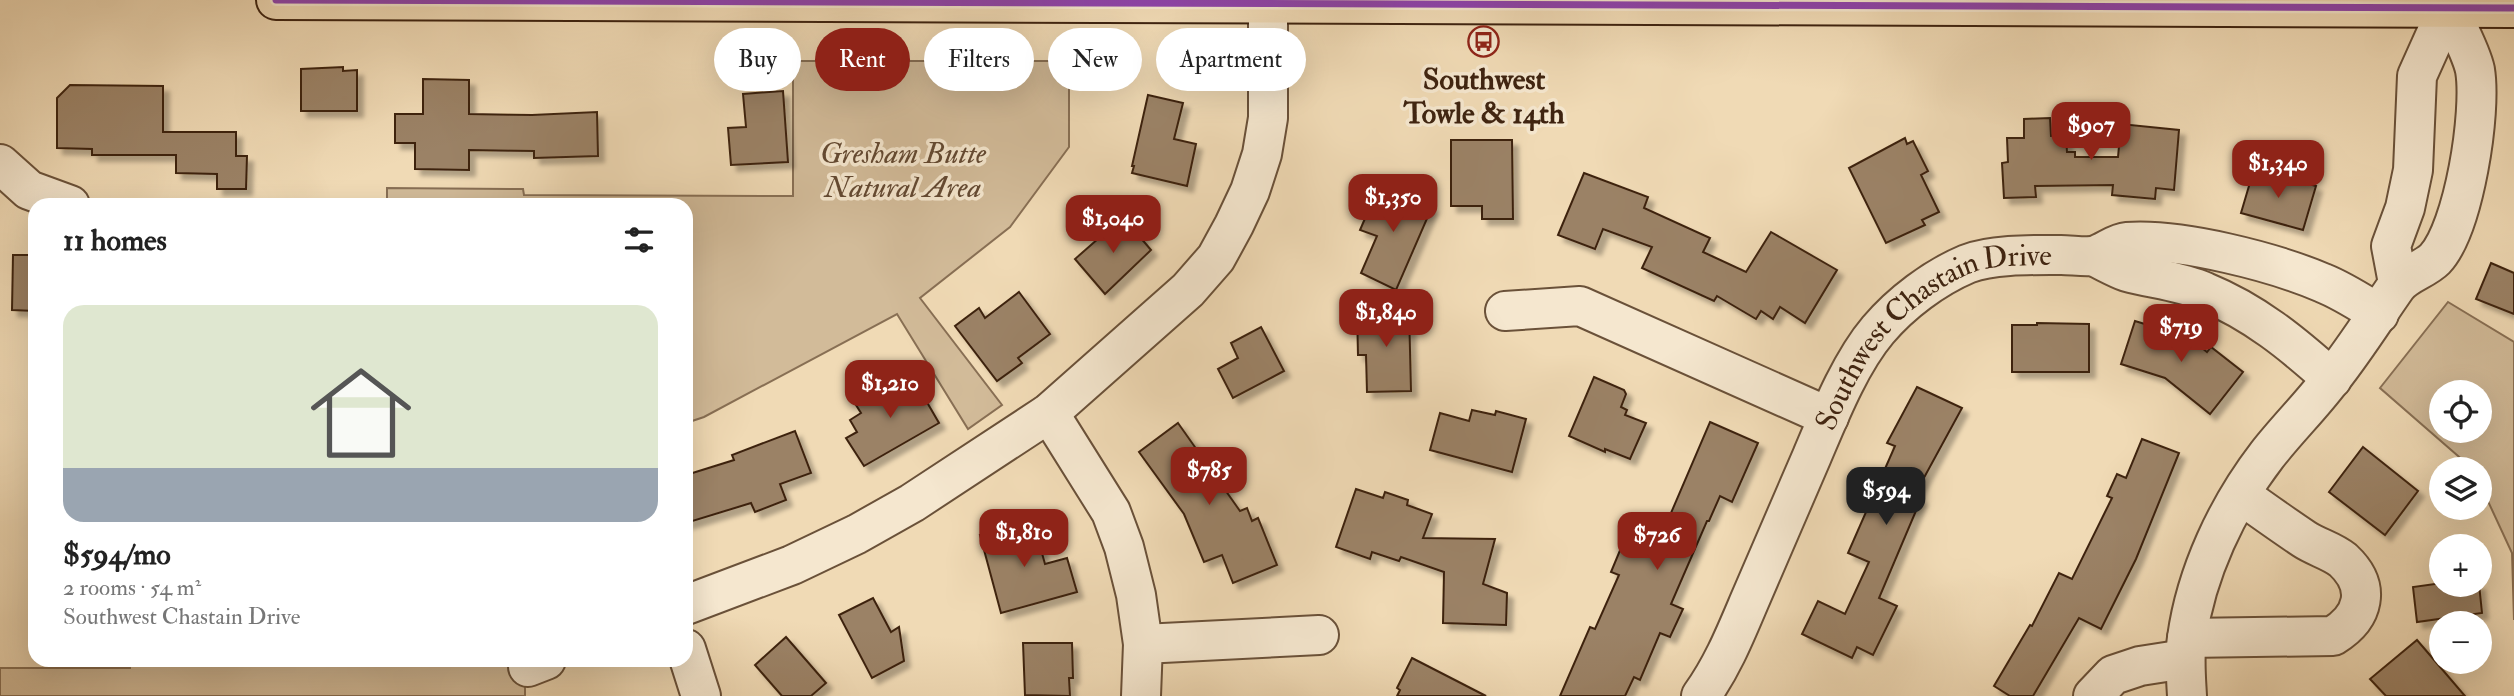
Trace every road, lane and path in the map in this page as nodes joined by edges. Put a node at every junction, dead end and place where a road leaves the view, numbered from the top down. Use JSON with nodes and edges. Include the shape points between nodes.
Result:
{"nodes":[{"id":1,"x":276,"y":0,"type":"edge"},
{"id":2,"x":570,"y":1,"type":"edge"},
{"id":3,"x":2448,"y":3,"type":"edge"},
{"id":4,"x":1268,"y":4,"type":"junction"},
{"id":5,"x":2514,"y":8,"type":"edge"},
{"id":6,"x":2,"y":170,"type":"edge"},
{"id":7,"x":51,"y":198,"type":"edge"},
{"id":8,"x":2093,"y":256,"type":"junction"},
{"id":9,"x":2388,"y":298,"type":"junction"},
{"id":10,"x":1505,"y":311,"type":"dead end"},
{"id":11,"x":2332,"y":379,"type":"junction"},
{"id":12,"x":1049,"y":413,"type":"junction"},
{"id":13,"x":1829,"y":417,"type":"junction"},
{"id":14,"x":2241,"y":495,"type":"junction"},
{"id":15,"x":693,"y":602,"type":"edge"},
{"id":16,"x":1319,"y":635,"type":"dead end"},
{"id":17,"x":1143,"y":644,"type":"junction"},
{"id":18,"x":2186,"y":664,"type":"edge"},
{"id":19,"x":692,"y":667,"type":"edge"},
{"id":20,"x":701,"y":696,"type":"edge"},
{"id":21,"x":1141,"y":696,"type":"edge"},
{"id":22,"x":1701,"y":696,"type":"edge"},
{"id":23,"x":2093,"y":696,"type":"edge"}],
"edges":[{"from":1,"to":2,"type":"main road"},
{"from":2,"to":4,"type":"main road"},
{"from":3,"to":4,"type":"main road"},
{"from":3,"to":5,"type":"main road"},
{"from":3,"to":9,"type":"street","via":[[2417,76],[2413,170],[2406,208],[2391,246]]},
{"from":3,"to":9,"type":"street","via":[[2474,69],[2470,162],[2463,196],[2435,259]]},
{"from":4,"to":12,"type":"street","via":[[1268,118],[1262,154],[1234,225],[1216,258],[1188,290]]},
{"from":6,"to":7,"type":"street","via":[[29,190]]},
{"from":8,"to":9,"type":"street","name":"Southwest Chastain Drive","via":[[2124,242],[2193,247]]},
{"from":8,"to":11,"type":"street","name":"Southwest Chastain Drive","via":[[2125,271],[2171,281],[2237,306],[2272,327]]},
{"from":8,"to":13,"type":"street","name":"Southwest Chastain Drive","via":[[2001,258],[1969,263],[1941,278],[1876,332]]},
{"from":9,"to":11,"type":"street"},
{"from":10,"to":13,"type":"street","via":[[1580,306]]},
{"from":11,"to":14,"type":"street","via":[[2266,456]]},
{"from":12,"to":15,"type":"street","via":[[857,534],[792,565]]},
{"from":12,"to":17,"type":"street","via":[[1111,512],[1136,595]]},
{"from":13,"to":22,"type":"street","name":"Southwest Chastain Drive","via":[[1735,636]]},
{"from":14,"to":18,"type":"street","via":[[2200,580]]},
{"from":14,"to":18,"type":"street","via":[[2341,559],[2356,574],[2362,592],[2359,610],[2347,627],[2333,636]]},
{"from":16,"to":17,"type":"street"},
{"from":17,"to":21,"type":"street"},
{"from":18,"to":23,"type":"street","via":[[2140,666],[2113,675]]},
{"from":19,"to":20,"type":"street"}]}
